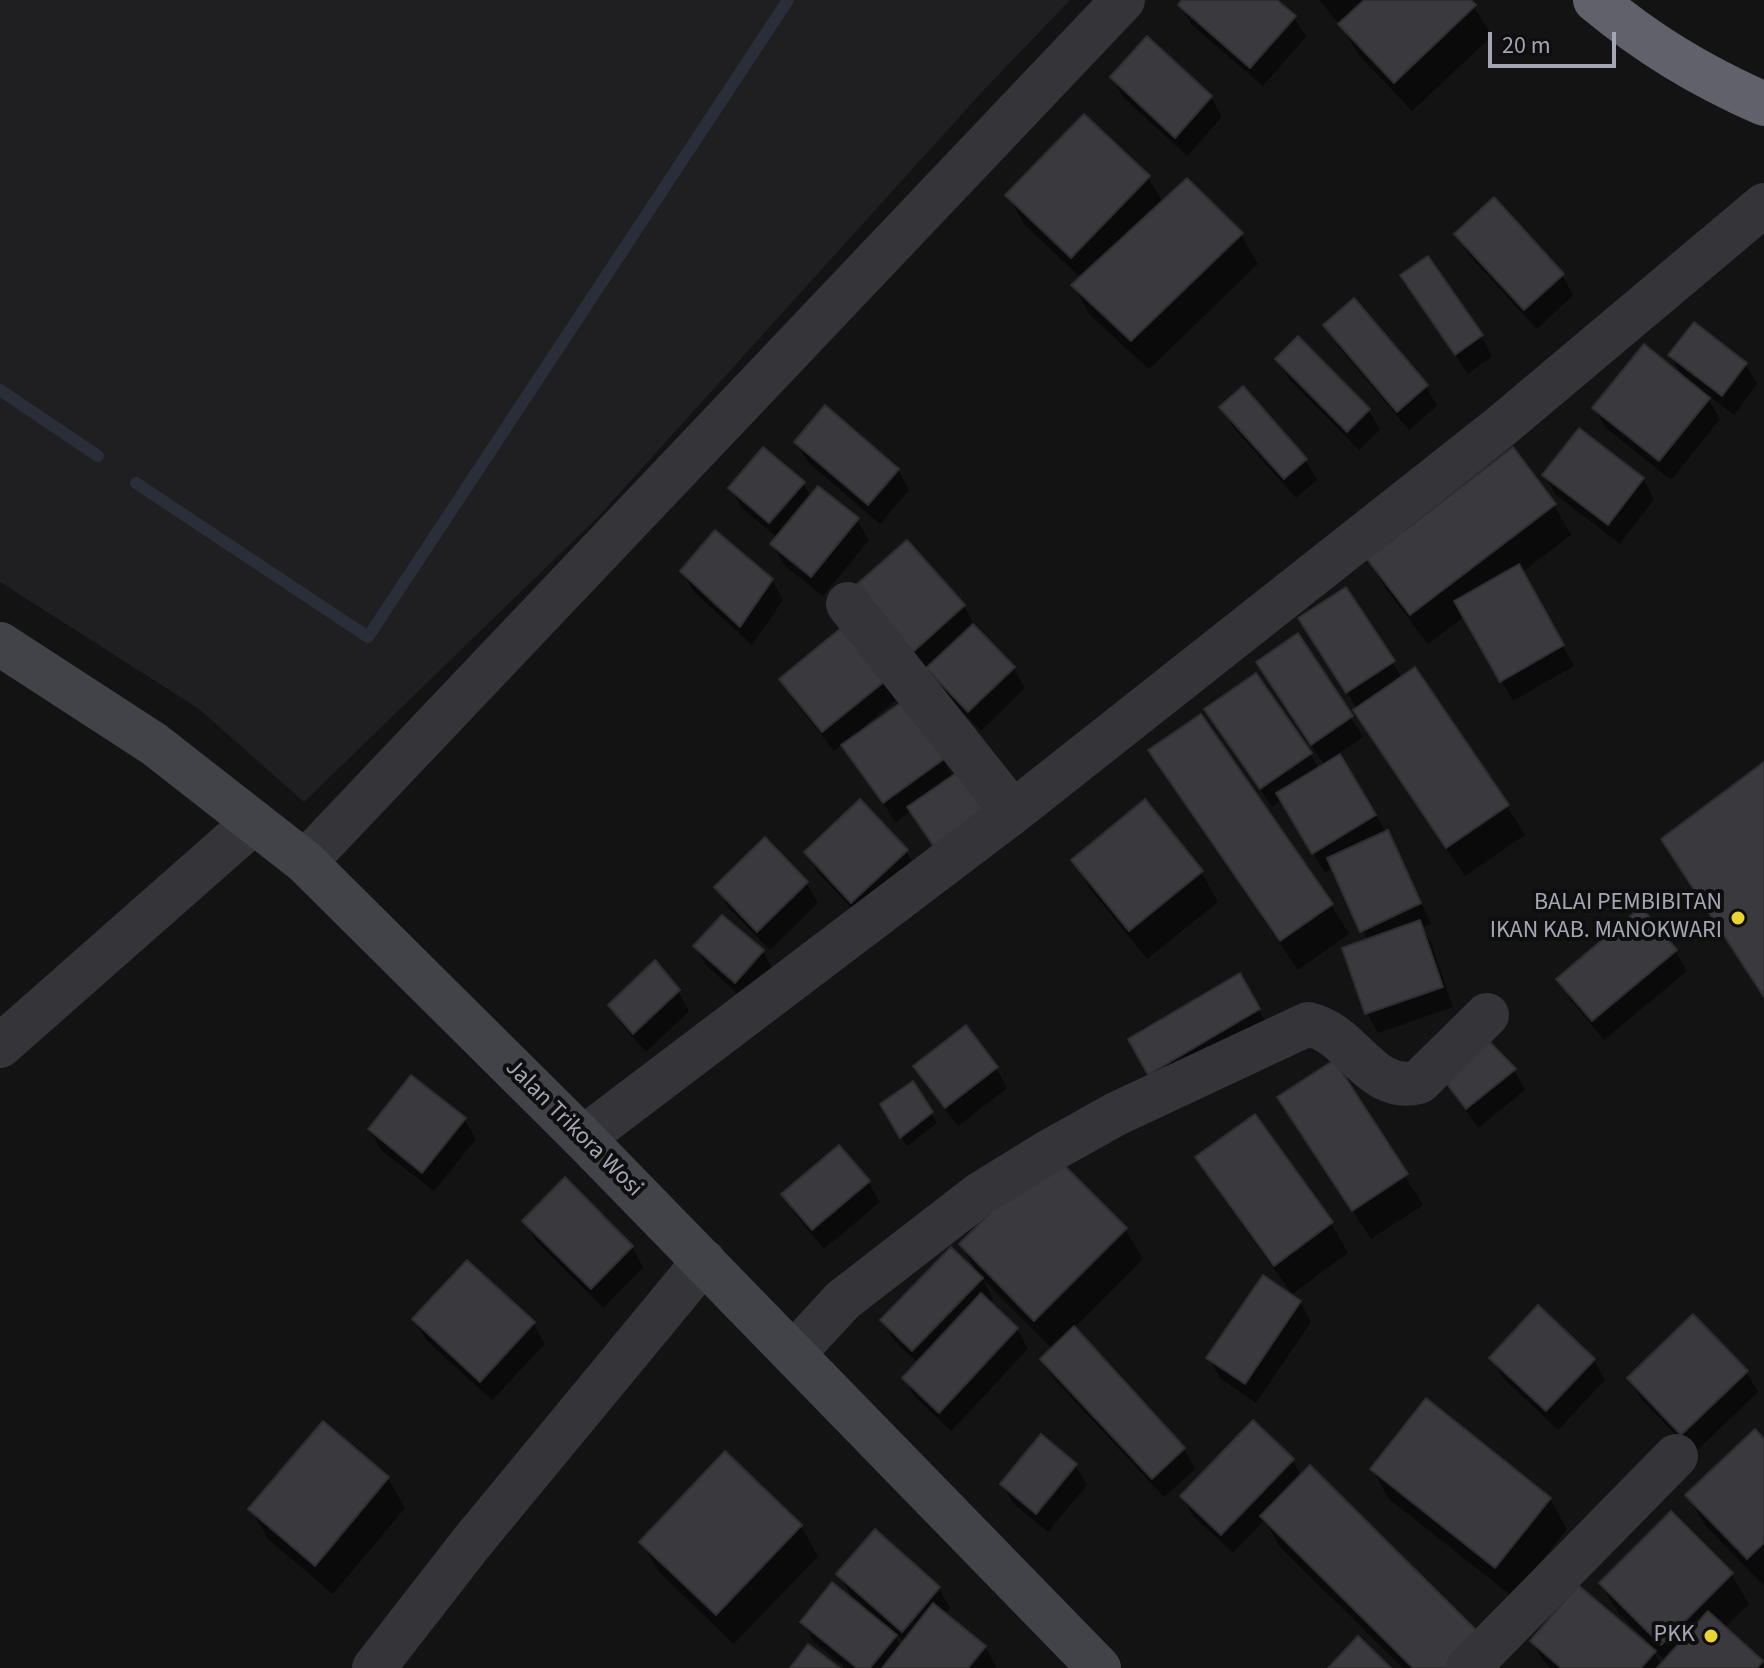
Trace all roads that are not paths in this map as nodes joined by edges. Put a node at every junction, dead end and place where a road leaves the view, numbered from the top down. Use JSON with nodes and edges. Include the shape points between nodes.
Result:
{"nodes":[{"id":1,"x":1123,"y":0,"type":"edge"},
{"id":2,"x":1595,"y":0,"type":"edge"},
{"id":3,"x":1764,"y":104,"type":"edge"},
{"id":4,"x":1764,"y":205,"type":"edge"},
{"id":5,"x":848,"y":604,"type":"dead end"},
{"id":6,"x":0,"y":644,"type":"edge"},
{"id":7,"x":1013,"y":812,"type":"junction"},
{"id":8,"x":254,"y":822,"type":"junction"},
{"id":9,"x":305,"y":862,"type":"junction"},
{"id":10,"x":1487,"y":1015,"type":"dead end"},
{"id":11,"x":0,"y":1046,"type":"edge"},
{"id":12,"x":583,"y":1138,"type":"junction"},
{"id":13,"x":704,"y":1261,"type":"junction"},
{"id":14,"x":794,"y":1353,"type":"junction"},
{"id":15,"x":1676,"y":1456,"type":"dead end"},
{"id":16,"x":374,"y":1668,"type":"edge"},
{"id":17,"x":1099,"y":1668,"type":"edge"},
{"id":18,"x":1468,"y":1668,"type":"edge"}],
"edges":[{"from":1,"to":9,"type":"street"},
{"from":2,"to":3,"type":"highway","via":[[1676,61]]},
{"from":4,"to":7,"type":"street","via":[[1499,428]]},
{"from":5,"to":7,"type":"street"},
{"from":6,"to":8,"type":"street","name":"Jalan Trikora Wosi","via":[[154,744]]},
{"from":7,"to":12,"type":"street"},
{"from":8,"to":9,"type":"street","name":"Jalan Trikora Wosi"},
{"from":8,"to":11,"type":"street"},
{"from":9,"to":12,"type":"street","name":"Jalan Trikora Wosi"},
{"from":10,"to":14,"type":"street","via":[[1419,1082],[1397,1086],[1324,1028],[1308,1024],[1116,1114],[980,1194],[843,1300]]},
{"from":12,"to":13,"type":"street","name":"Jalan Trikora Wosi"},
{"from":13,"to":14,"type":"street","name":"Jalan Trikora Wosi"},
{"from":13,"to":16,"type":"street"},
{"from":14,"to":17,"type":"street","name":"Jalan Trikora Wosi"},
{"from":15,"to":18,"type":"street"}]}
